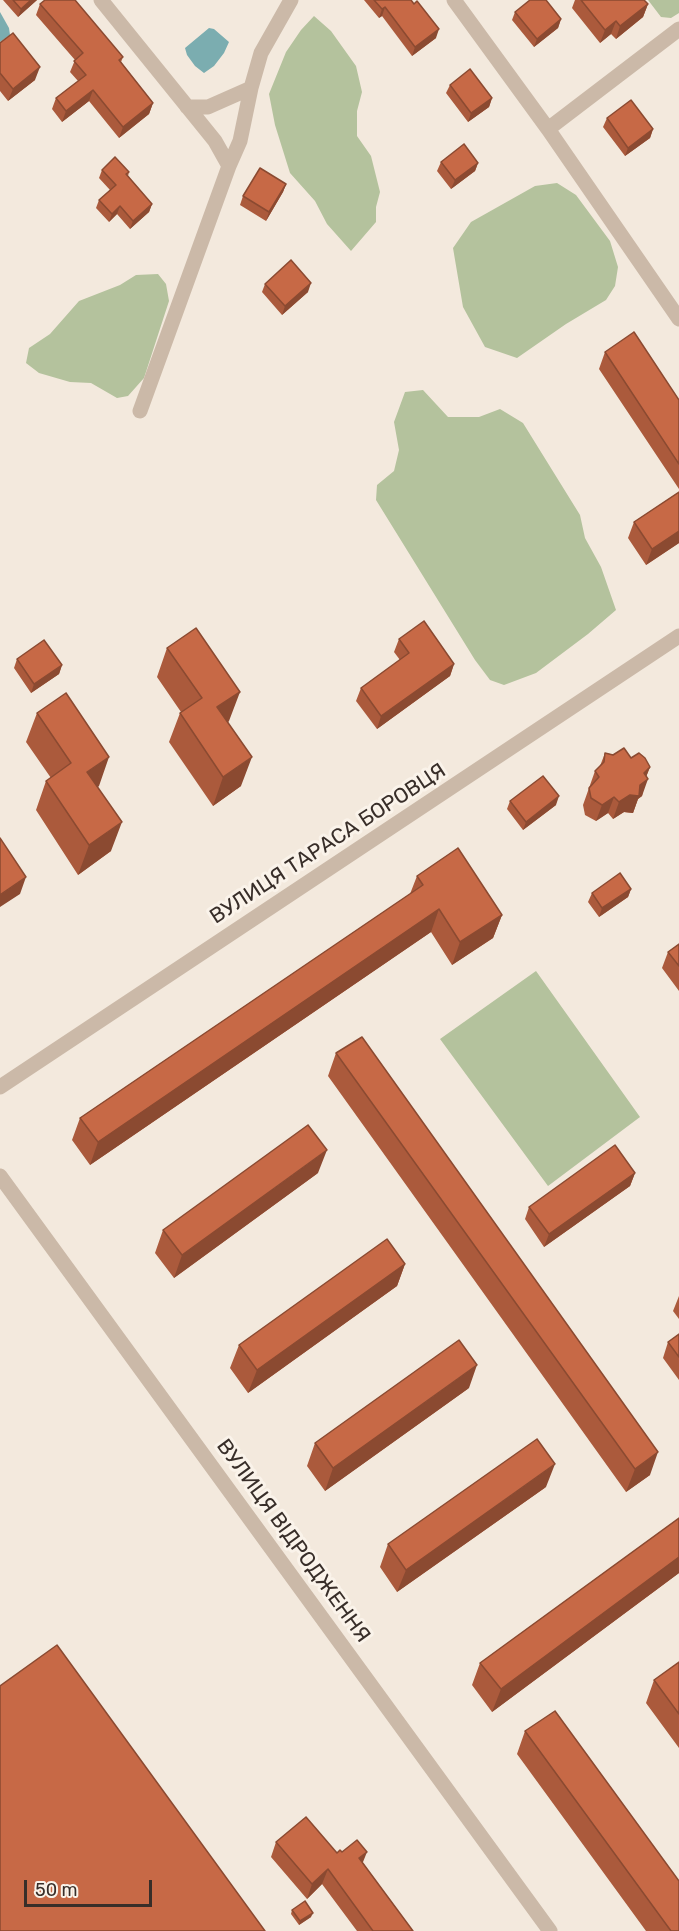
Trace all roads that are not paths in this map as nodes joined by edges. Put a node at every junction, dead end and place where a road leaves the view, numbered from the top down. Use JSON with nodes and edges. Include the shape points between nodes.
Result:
{"nodes":[{"id":1,"x":101,"y":0,"type":"edge"},
{"id":2,"x":291,"y":0,"type":"edge"},
{"id":3,"x":454,"y":0,"type":"edge"},
{"id":4,"x":679,"y":29,"type":"edge"},
{"id":5,"x":251,"y":88,"type":"junction"},
{"id":6,"x":187,"y":107,"type":"junction"},
{"id":7,"x":548,"y":129,"type":"junction"},
{"id":8,"x":229,"y":166,"type":"junction"},
{"id":9,"x":679,"y":319,"type":"edge"},
{"id":10,"x":140,"y":411,"type":"dead end"},
{"id":11,"x":679,"y":636,"type":"edge"},
{"id":12,"x":0,"y":1087,"type":"edge"},
{"id":13,"x":0,"y":1176,"type":"edge"},
{"id":14,"x":550,"y":1931,"type":"edge"}],
"edges":[{"from":1,"to":6,"type":"street"},
{"from":2,"to":5,"type":"street","via":[[261,53]]},
{"from":3,"to":7,"type":"street"},
{"from":4,"to":7,"type":"street"},
{"from":5,"to":6,"type":"street","via":[[208,107]]},
{"from":5,"to":8,"type":"street","via":[[240,141]]},
{"from":6,"to":8,"type":"street","via":[[215,141]]},
{"from":7,"to":9,"type":"street"},
{"from":8,"to":10,"type":"street"},
{"from":11,"to":12,"type":"street","name":"ВУЛИЦЯ ТАРАСА БОРОВЦЯ"},
{"from":13,"to":14,"type":"street","name":"ВУЛИЦЯ ВІДРОДЖЕННЯ"}]}
